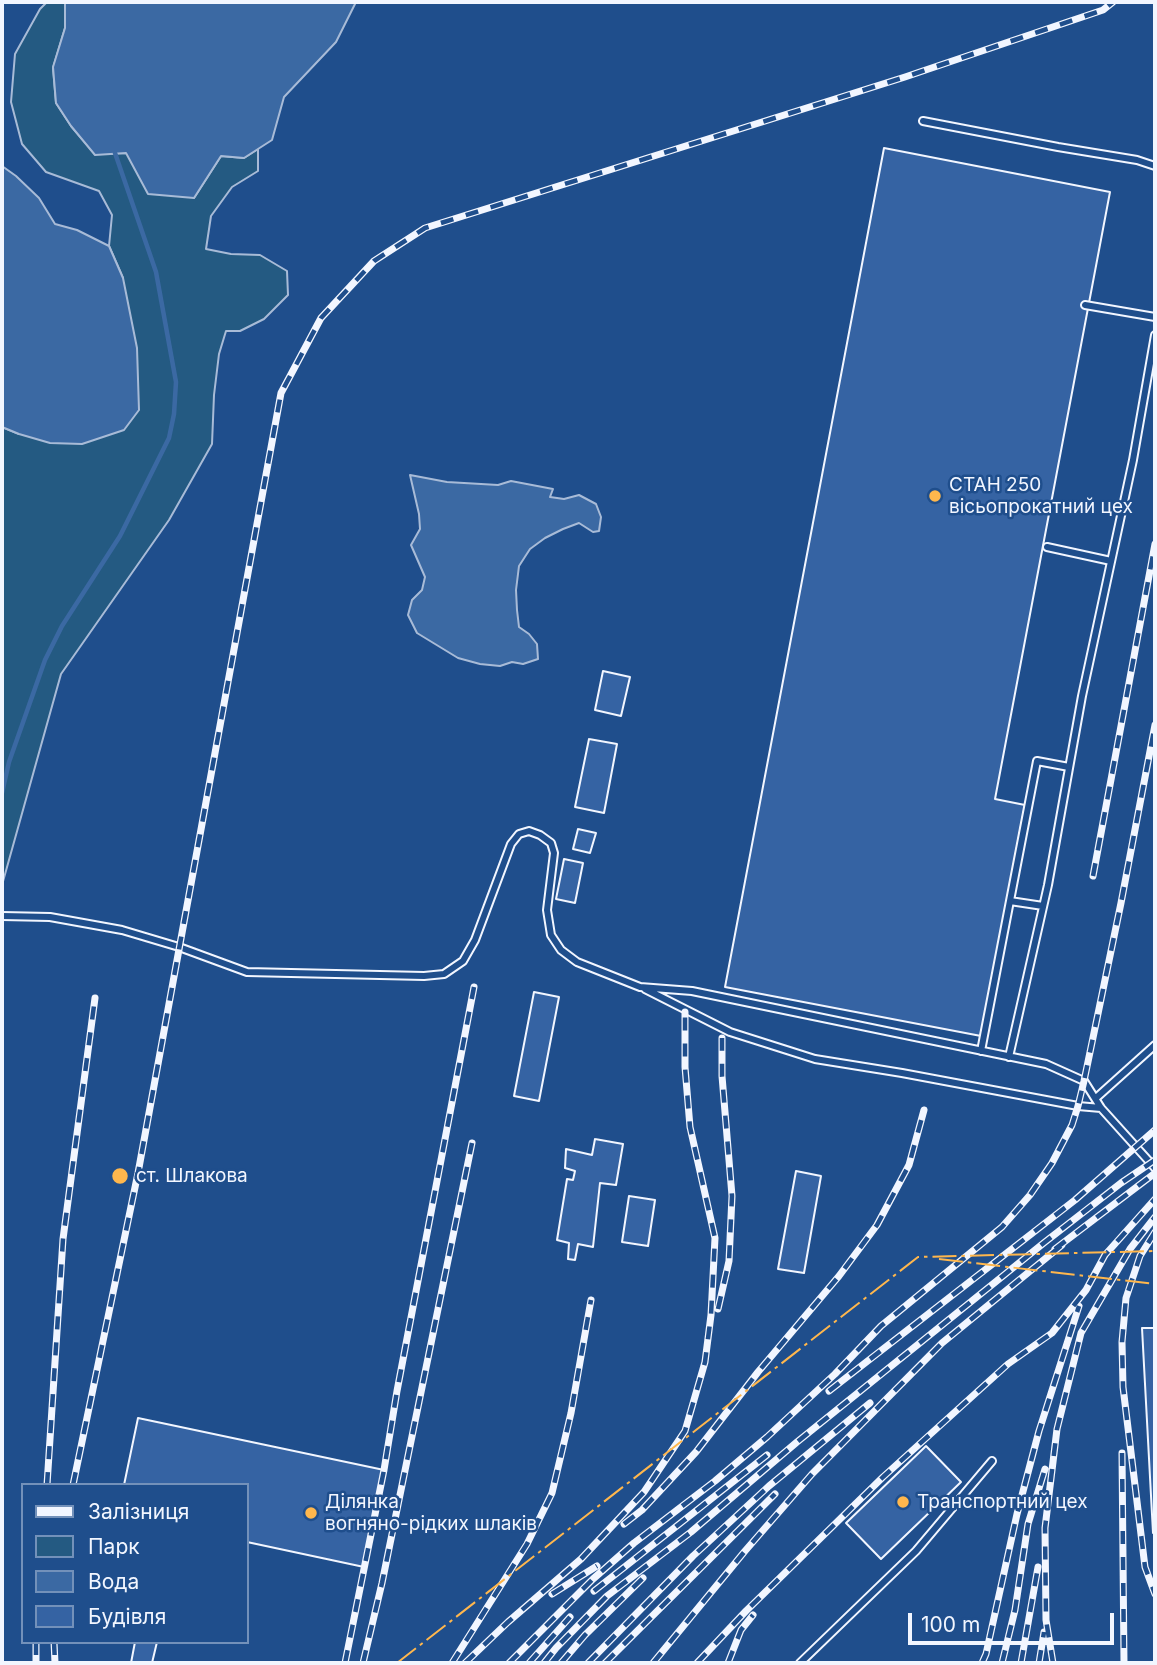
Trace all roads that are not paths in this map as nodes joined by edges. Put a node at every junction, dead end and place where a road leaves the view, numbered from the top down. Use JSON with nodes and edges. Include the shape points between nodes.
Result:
{"nodes":[{"id":1,"x":923,"y":121,"type":"dead end"},
{"id":2,"x":1155,"y":166,"type":"edge"},
{"id":3,"x":1085,"y":304,"type":"dead end"},
{"id":4,"x":1155,"y":317,"type":"edge"},
{"id":5,"x":1155,"y":335,"type":"edge"},
{"id":6,"x":1047,"y":547,"type":"dead end"},
{"id":7,"x":1111,"y":561,"type":"junction"},
{"id":8,"x":1069,"y":767,"type":"junction"},
{"id":9,"x":1010,"y":901,"type":"junction"},
{"id":10,"x":1043,"y":906,"type":"junction"},
{"id":11,"x":2,"y":916,"type":"edge"},
{"id":12,"x":640,"y":987,"type":"junction"},
{"id":13,"x":1155,"y":1045,"type":"edge"},
{"id":14,"x":981,"y":1051,"type":"junction"},
{"id":15,"x":1009,"y":1056,"type":"junction"},
{"id":16,"x":1096,"y":1098,"type":"junction"},
{"id":17,"x":1101,"y":1108,"type":"junction"},
{"id":18,"x":1155,"y":1168,"type":"edge"},
{"id":19,"x":992,"y":1461,"type":"dead end"},
{"id":20,"x":800,"y":1663,"type":"edge"}],
"edges":[{"from":1,"to":2,"type":"lane"},
{"from":3,"to":4,"type":"lane"},
{"from":5,"to":7,"type":"lane"},
{"from":6,"to":7,"type":"lane"},
{"from":7,"to":8,"type":"lane"},
{"from":8,"to":9,"type":"lane","via":[[1037,761]]},
{"from":8,"to":10,"type":"lane"},
{"from":9,"to":10,"type":"lane"},
{"from":9,"to":14,"type":"lane"},
{"from":10,"to":15,"type":"lane"},
{"from":11,"to":12,"type":"lane","via":[[50,918],[122,930],[247,972],[444,974],[463,961],[511,844],[529,831],[551,843],[554,853],[548,910],[551,935],[561,950],[577,962]]},
{"from":12,"to":14,"type":"lane","via":[[692,991]]},
{"from":12,"to":17,"type":"lane","via":[[730,1032],[815,1059]]},
{"from":13,"to":16,"type":"lane"},
{"from":14,"to":15,"type":"lane"},
{"from":15,"to":16,"type":"lane","via":[[1046,1064],[1084,1080]]},
{"from":16,"to":17,"type":"lane"},
{"from":17,"to":18,"type":"lane"},
{"from":19,"to":20,"type":"lane","via":[[916,1551]]}]}
